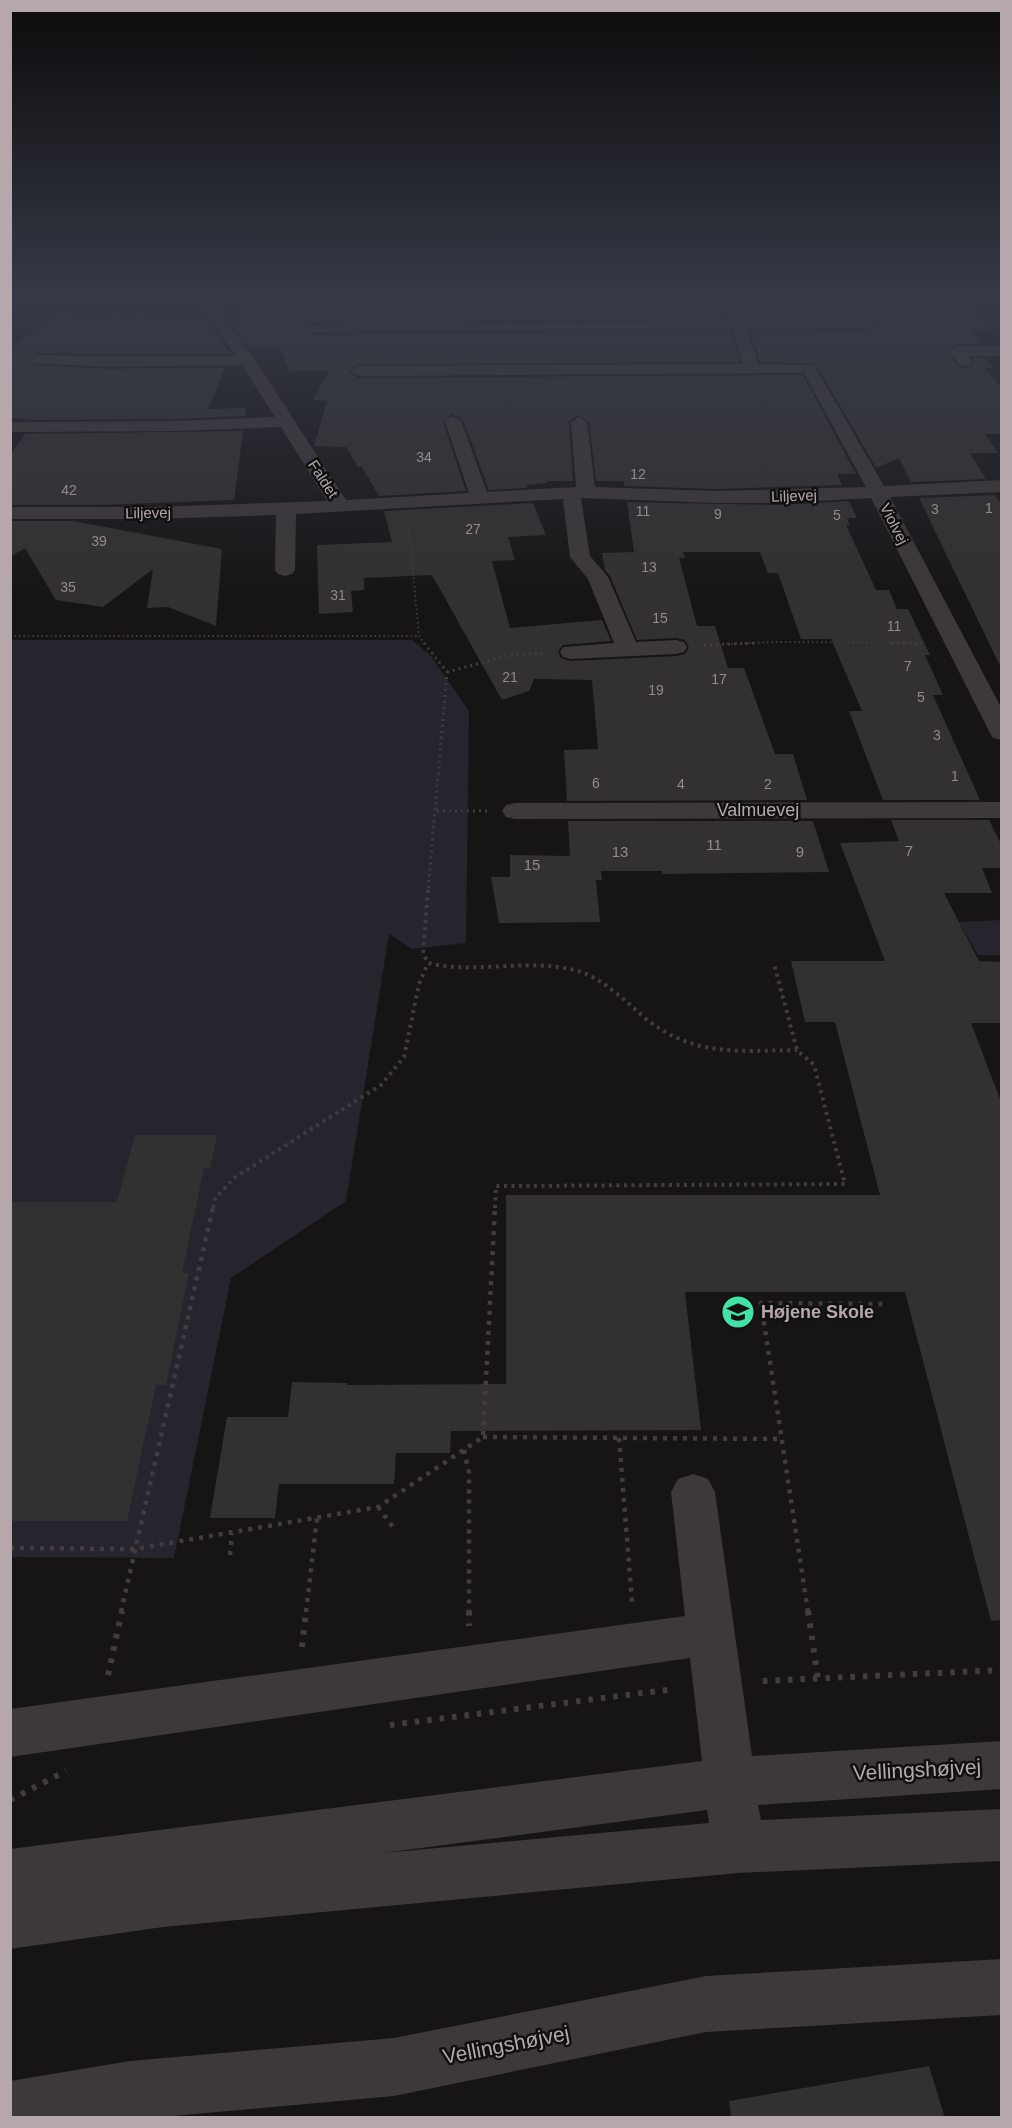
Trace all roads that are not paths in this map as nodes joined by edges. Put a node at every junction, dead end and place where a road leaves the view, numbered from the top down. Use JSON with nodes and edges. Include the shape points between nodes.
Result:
{"nodes":[{"id":1,"x":270,"y":397,"type":"edge"},
{"id":2,"x":825,"y":397,"type":"edge"},
{"id":3,"x":453,"y":421,"type":"dead end"},
{"id":4,"x":286,"y":422,"type":"junction"},
{"id":5,"x":579,"y":422,"type":"dead end"},
{"id":6,"x":10,"y":427,"type":"edge"},
{"id":7,"x":1002,"y":486,"type":"edge"},
{"id":8,"x":579,"y":492,"type":"junction"},
{"id":9,"x":878,"y":493,"type":"junction"},
{"id":10,"x":480,"y":498,"type":"junction"},
{"id":11,"x":340,"y":506,"type":"junction"},
{"id":12,"x":286,"y":509,"type":"junction"},
{"id":13,"x":10,"y":513,"type":"edge"},
{"id":14,"x":285,"y":570,"type":"dead end"},
{"id":15,"x":676,"y":647,"type":"road end"},
{"id":16,"x":628,"y":650,"type":"junction"},
{"id":17,"x":571,"y":652,"type":"road end"},
{"id":18,"x":1002,"y":733,"type":"edge"},
{"id":19,"x":1002,"y":810,"type":"edge"},
{"id":20,"x":515,"y":811,"type":"road end"},
{"id":21,"x":693,"y":1492,"type":"dead end"},
{"id":22,"x":710,"y":1634,"type":"junction"},
{"id":23,"x":10,"y":1733,"type":"edge"},
{"id":24,"x":1002,"y":1765,"type":"edge"},
{"id":25,"x":729,"y":1782,"type":"junction"},
{"id":26,"x":1002,"y":1835,"type":"edge"},
{"id":27,"x":738,"y":1848,"type":"junction"},
{"id":28,"x":10,"y":1876,"type":"edge"},
{"id":29,"x":10,"y":1922,"type":"edge"},
{"id":30,"x":1002,"y":1987,"type":"edge"},
{"id":31,"x":10,"y":2111,"type":"edge"}],
"edges":[{"from":1,"to":4,"type":"street","name":"Faldet"},
{"from":2,"to":9,"type":"street","name":"Violvej"},
{"from":3,"to":10,"type":"street"},
{"from":4,"to":6,"type":"street"},
{"from":4,"to":11,"type":"street","name":"Faldet"},
{"from":5,"to":8,"type":"street"},
{"from":7,"to":9,"type":"street","name":"Liljevej"},
{"from":8,"to":9,"type":"street","name":"Liljevej","via":[[716,497]]},
{"from":8,"to":10,"type":"street","name":"Liljevej"},
{"from":8,"to":16,"type":"street","via":[[580,557],[598,576]]},
{"from":9,"to":18,"type":"street","name":"Violvej"},
{"from":10,"to":11,"type":"street","name":"Liljevej"},
{"from":11,"to":12,"type":"street","name":"Liljevej"},
{"from":12,"to":13,"type":"street","name":"Liljevej"},
{"from":12,"to":14,"type":"street"},
{"from":15,"to":16,"type":"street"},
{"from":16,"to":17,"type":"street"},
{"from":19,"to":20,"type":"street","name":"Valmuevej"},
{"from":21,"to":22,"type":"street"},
{"from":22,"to":23,"type":"street"},
{"from":22,"to":25,"type":"street"},
{"from":24,"to":25,"type":"street","name":"Vellingshøjvej"},
{"from":25,"to":27,"type":"street"},
{"from":25,"to":28,"type":"street","name":"Vellingshøjvej"},
{"from":26,"to":27,"type":"street"},
{"from":27,"to":29,"type":"street","via":[[163,1900]]},
{"from":30,"to":31,"type":"street","name":"Vellingshøjvej","via":[[706,2004],[394,2067],[130,2090]]}]}
